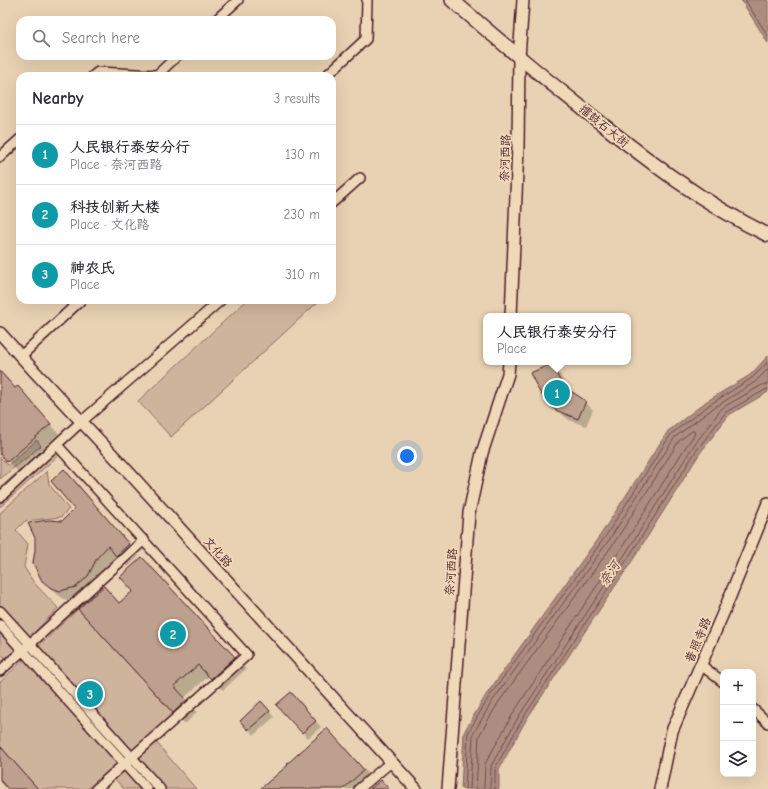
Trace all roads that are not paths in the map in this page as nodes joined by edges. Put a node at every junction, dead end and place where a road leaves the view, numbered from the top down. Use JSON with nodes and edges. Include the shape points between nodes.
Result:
{"nodes":[{"id":1,"x":238,"y":0,"type":"edge"},
{"id":2,"x":367,"y":0,"type":"edge"},
{"id":3,"x":452,"y":0,"type":"edge"},
{"id":4,"x":523,"y":0,"type":"edge"},
{"id":5,"x":220,"y":16,"type":"edge"},
{"id":6,"x":519,"y":58,"type":"junction"},
{"id":7,"x":174,"y":60,"type":"edge"},
{"id":8,"x":160,"y":72,"type":"edge"},
{"id":9,"x":330,"y":72,"type":"edge"},
{"id":10,"x":16,"y":143,"type":"edge"},
{"id":11,"x":0,"y":157,"type":"edge"},
{"id":12,"x":360,"y":178,"type":"dead end"},
{"id":13,"x":336,"y":199,"type":"edge"},
{"id":14,"x":768,"y":235,"type":"edge"},
{"id":15,"x":77,"y":304,"type":"edge"},
{"id":16,"x":216,"y":304,"type":"edge"},
{"id":17,"x":511,"y":313,"type":"edge"},
{"id":18,"x":0,"y":333,"type":"edge"},
{"id":19,"x":21,"y":356,"type":"junction"},
{"id":20,"x":509,"y":365,"type":"edge"},
{"id":21,"x":81,"y":422,"type":"junction"},
{"id":22,"x":57,"y":445,"type":"junction"},
{"id":23,"x":1,"y":495,"type":"edge"},
{"id":24,"x":768,"y":503,"type":"edge"},
{"id":25,"x":144,"y":540,"type":"junction"},
{"id":26,"x":0,"y":611,"type":"edge"},
{"id":27,"x":0,"y":625,"type":"edge"},
{"id":28,"x":30,"y":644,"type":"junction"},
{"id":29,"x":23,"y":650,"type":"junction"},
{"id":30,"x":701,"y":666,"type":"junction"},
{"id":31,"x":0,"y":671,"type":"edge"},
{"id":32,"x":720,"y":680,"type":"edge"},
{"id":33,"x":756,"y":712,"type":"edge"},
{"id":34,"x":768,"y":722,"type":"edge"},
{"id":35,"x":132,"y":756,"type":"junction"},
{"id":36,"x":391,"y":762,"type":"junction"},
{"id":37,"x":124,"y":763,"type":"junction"},
{"id":38,"x":96,"y":789,"type":"edge"},
{"id":39,"x":147,"y":789,"type":"edge"},
{"id":40,"x":160,"y":789,"type":"edge"},
{"id":41,"x":359,"y":789,"type":"edge"},
{"id":42,"x":416,"y":789,"type":"edge"},
{"id":43,"x":448,"y":789,"type":"edge"},
{"id":44,"x":660,"y":789,"type":"edge"}],
"edges":[{"from":1,"to":5,"type":"street"},
{"from":2,"to":9,"type":"street","via":[[366,39]]},
{"from":3,"to":6,"type":"main road","name":"擂鼓石大街"},
{"from":4,"to":6,"type":"street","name":"奈河西路"},
{"from":6,"to":14,"type":"main road","name":"擂鼓石大街","via":[[641,156],[749,226]]},
{"from":6,"to":17,"type":"street","name":"奈河西路"},
{"from":7,"to":8,"type":"street"},
{"from":10,"to":11,"type":"street"},
{"from":12,"to":13,"type":"street"},
{"from":15,"to":19,"type":"street"},
{"from":16,"to":21,"type":"street"},
{"from":18,"to":19,"type":"street","name":"文化路"},
{"from":19,"to":21,"type":"street","name":"文化路"},
{"from":20,"to":43,"type":"street","name":"奈河西路","via":[[482,452],[469,513]]},
{"from":21,"to":22,"type":"street"},
{"from":21,"to":36,"type":"street","name":"文化路"},
{"from":22,"to":23,"type":"street"},
{"from":22,"to":25,"type":"street"},
{"from":24,"to":30,"type":"street","name":"普照寺路"},
{"from":25,"to":28,"type":"street"},
{"from":25,"to":35,"type":"street","via":[[247,654]]},
{"from":26,"to":28,"type":"street"},
{"from":27,"to":29,"type":"street"},
{"from":28,"to":29,"type":"street"},
{"from":28,"to":35,"type":"street"},
{"from":29,"to":31,"type":"street"},
{"from":29,"to":37,"type":"street"},
{"from":30,"to":32,"type":"street"},
{"from":30,"to":44,"type":"street","name":"普照寺路","via":[[672,731]]},
{"from":33,"to":34,"type":"street"},
{"from":35,"to":37,"type":"street"},
{"from":35,"to":40,"type":"street"},
{"from":36,"to":41,"type":"street"},
{"from":36,"to":42,"type":"street","name":"文化路"},
{"from":37,"to":38,"type":"street"},
{"from":37,"to":39,"type":"street"}]}
